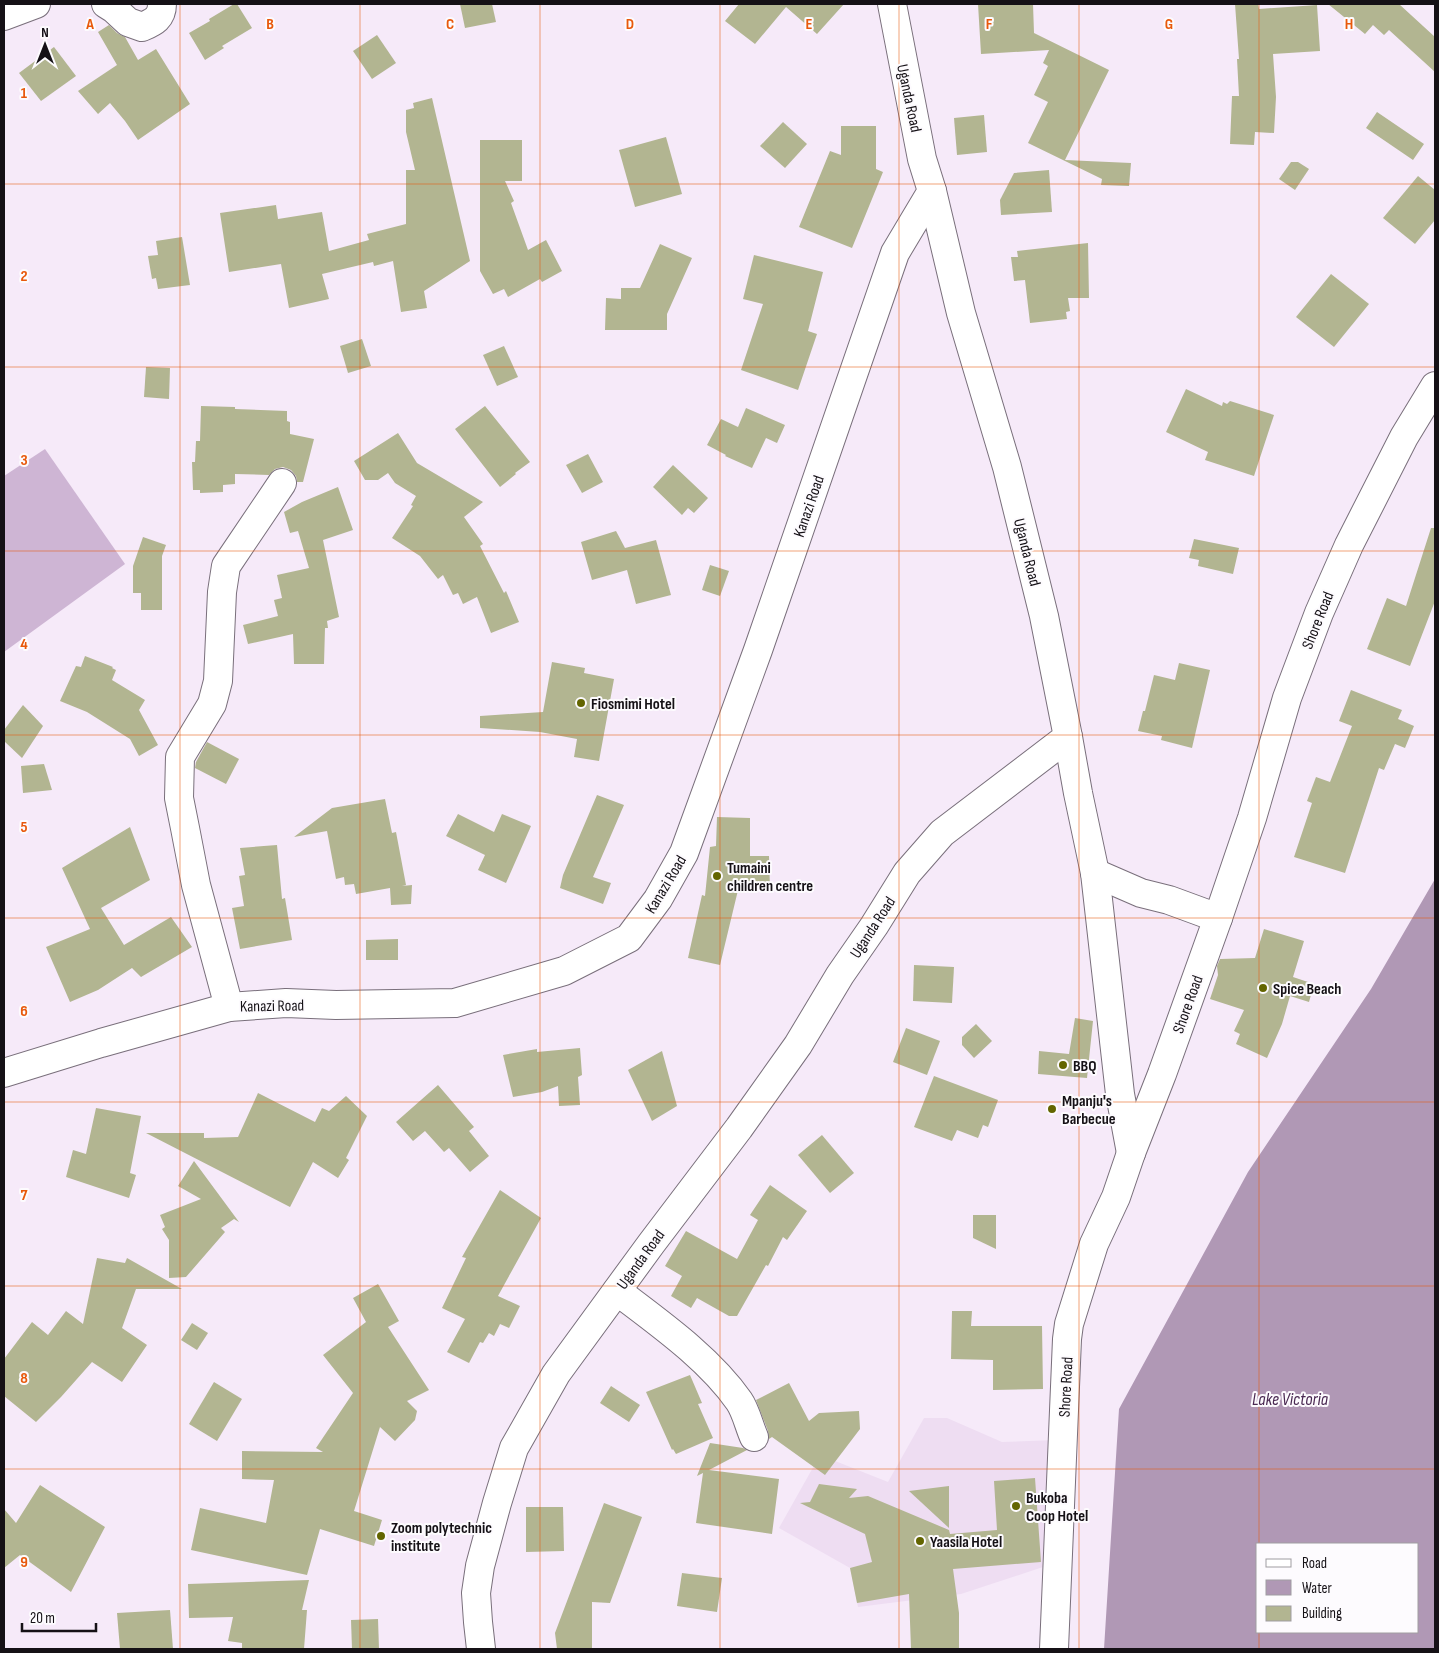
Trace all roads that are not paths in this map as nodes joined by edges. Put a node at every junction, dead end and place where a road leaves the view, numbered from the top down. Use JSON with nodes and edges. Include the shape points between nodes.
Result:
{"nodes":[{"id":1,"x":36,"y":4,"type":"edge"},
{"id":2,"x":106,"y":4,"type":"edge"},
{"id":3,"x":162,"y":4,"type":"edge"},
{"id":4,"x":892,"y":4,"type":"edge"},
{"id":5,"x":4,"y":16,"type":"edge"},
{"id":6,"x":932,"y":190,"type":"junction"},
{"id":7,"x":1435,"y":386,"type":"edge"},
{"id":8,"x":282,"y":483,"type":"dead end"},
{"id":9,"x":1068,"y":737,"type":"junction"},
{"id":10,"x":1095,"y":873,"type":"junction"},
{"id":11,"x":1218,"y":918,"type":"junction"},
{"id":12,"x":229,"y":1007,"type":"junction"},
{"id":13,"x":4,"y":1073,"type":"edge"},
{"id":14,"x":1131,"y":1152,"type":"junction"},
{"id":15,"x":617,"y":1291,"type":"junction"},
{"id":16,"x":754,"y":1437,"type":"dead end"},
{"id":17,"x":482,"y":1649,"type":"edge"},
{"id":18,"x":1054,"y":1649,"type":"edge"}],
"edges":[{"from":1,"to":5,"type":"street"},
{"from":2,"to":3,"type":"street","via":[[128,22],[142,27],[153,22],[162,12]]},
{"from":4,"to":6,"type":"street","name":"Uganda Road","via":[[922,159]]},
{"from":6,"to":9,"type":"street","name":"Uganda Road","via":[[961,313],[1007,467],[1044,616]]},
{"from":6,"to":12,"type":"street","name":"Kanazi Road","via":[[895,252],[758,650],[684,853],[658,899],[629,938],[564,971],[455,1003],[286,1003]]},
{"from":7,"to":11,"type":"street","name":"Shore Road","via":[[1404,437],[1319,612],[1287,698],[1252,818]]},
{"from":8,"to":12,"type":"street","via":[[226,566],[218,681],[212,704],[180,757],[179,798],[196,885]]},
{"from":9,"to":10,"type":"street"},
{"from":9,"to":15,"type":"street","name":"Uganda Road","via":[[942,833],[907,873],[798,1045]]},
{"from":10,"to":11,"type":"street","via":[[1141,893]]},
{"from":10,"to":14,"type":"street","via":[[1120,1094]]},
{"from":11,"to":14,"type":"street","name":"Shore Road"},
{"from":12,"to":13,"type":"street","name":"Kanazi Road"},
{"from":14,"to":18,"type":"street","name":"Shore Road","via":[[1116,1197],[1094,1244],[1069,1324]]},
{"from":15,"to":16,"type":"street","via":[[717,1374],[741,1403]]},
{"from":15,"to":17,"type":"street","name":"Uganda Road","via":[[556,1374],[514,1448],[480,1566],[476,1593]]}]}
